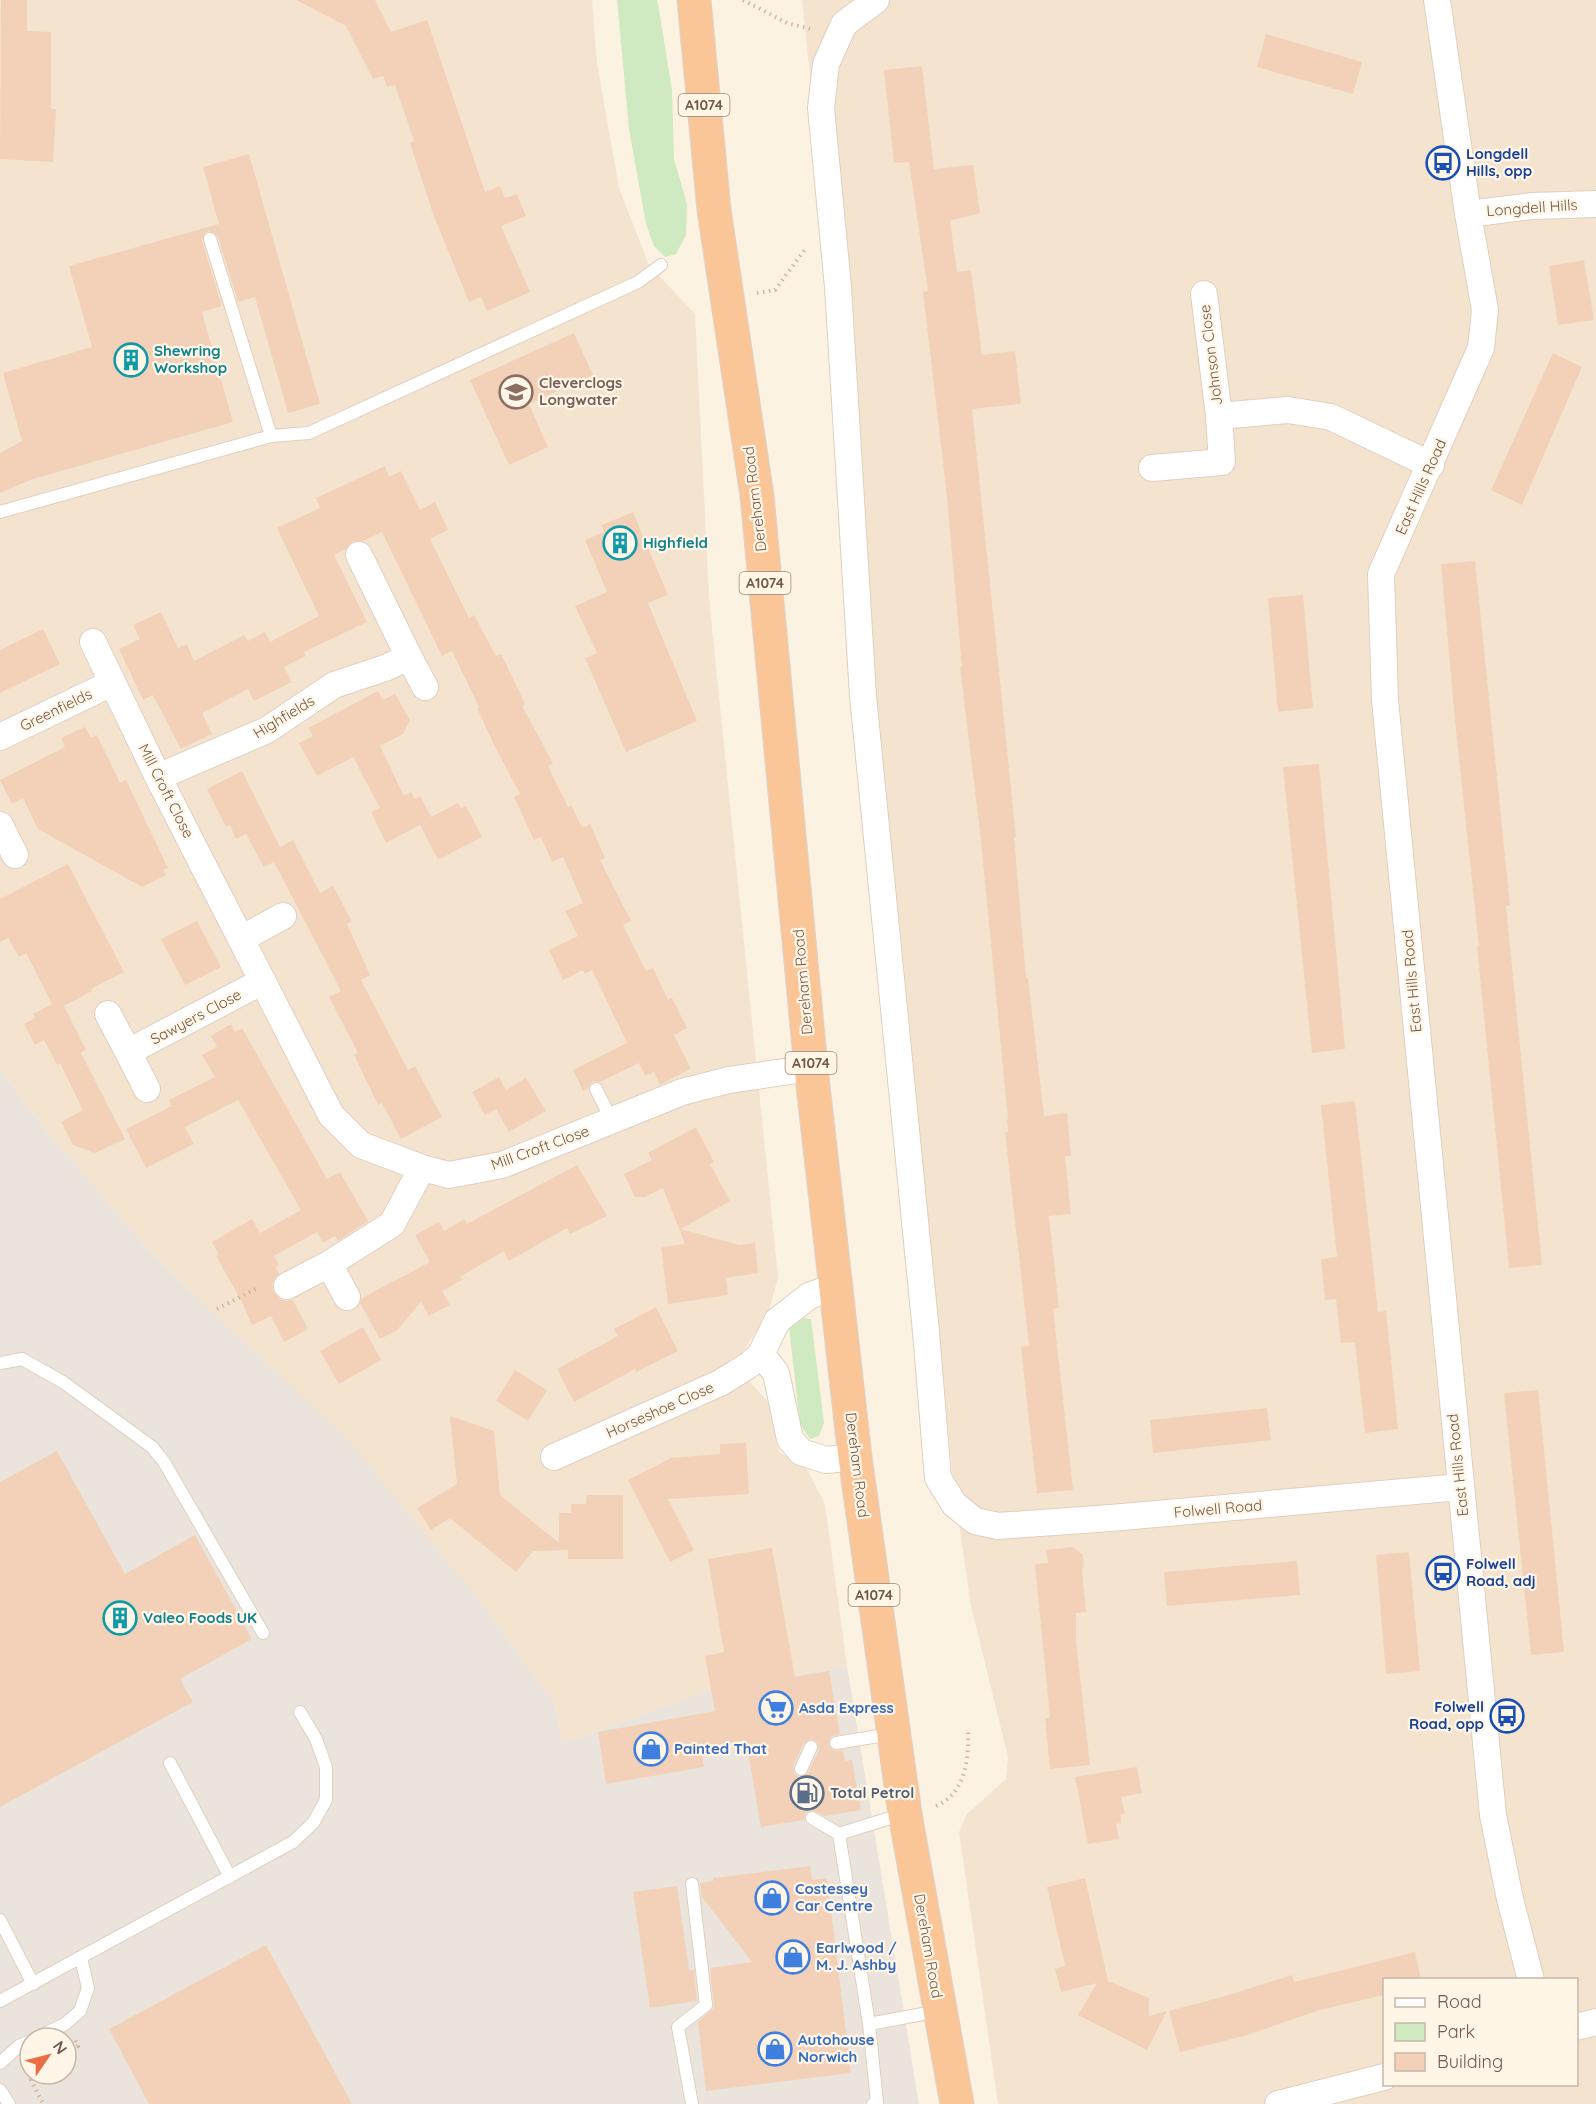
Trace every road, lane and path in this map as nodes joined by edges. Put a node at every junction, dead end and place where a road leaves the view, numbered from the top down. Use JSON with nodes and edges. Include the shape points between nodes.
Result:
{"nodes":[{"id":1,"x":694,"y":0,"type":"edge"},
{"id":2,"x":743,"y":0,"type":"edge"},
{"id":3,"x":876,"y":0,"type":"edge"},
{"id":4,"x":1437,"y":0,"type":"edge"},
{"id":5,"x":839,"y":34,"type":"junction"},
{"id":6,"x":1596,"y":204,"type":"edge"},
{"id":7,"x":1468,"y":214,"type":"junction"},
{"id":8,"x":831,"y":217,"type":"junction"},
{"id":9,"x":210,"y":239,"type":"dead end"},
{"id":10,"x":661,"y":266,"type":"dead end"},
{"id":11,"x":761,"y":292,"type":"dead end"},
{"id":12,"x":1204,"y":294,"type":"dead end"},
{"id":13,"x":1219,"y":416,"type":"junction"},
{"id":14,"x":271,"y":436,"type":"junction"},
{"id":15,"x":1431,"y":465,"type":"junction"},
{"id":16,"x":1152,"y":468,"type":"dead end"},
{"id":17,"x":0,"y":512,"type":"edge"},
{"id":18,"x":359,"y":555,"type":"dead end"},
{"id":19,"x":93,"y":642,"type":"dead end"},
{"id":20,"x":409,"y":657,"type":"junction"},
{"id":21,"x":112,"y":683,"type":"junction"},
{"id":22,"x":425,"y":687,"type":"dead end"},
{"id":23,"x":0,"y":737,"type":"edge"},
{"id":24,"x":158,"y":777,"type":"junction"},
{"id":25,"x":0,"y":825,"type":"edge"},
{"id":26,"x":15,"y":855,"type":"dead end"},
{"id":27,"x":283,"y":916,"type":"dead end"},
{"id":28,"x":241,"y":939,"type":"junction"},
{"id":29,"x":263,"y":981,"type":"junction"},
{"id":30,"x":108,"y":1014,"type":"dead end"},
{"id":31,"x":128,"y":1052,"type":"junction"},
{"id":32,"x":811,"y":1068,"type":"junction"},
{"id":33,"x":147,"y":1089,"type":"dead end"},
{"id":34,"x":596,"y":1089,"type":"dead end"},
{"id":35,"x":612,"y":1121,"type":"junction"},
{"id":36,"x":422,"y":1168,"type":"junction"},
{"id":37,"x":329,"y":1264,"type":"junction"},
{"id":38,"x":287,"y":1286,"type":"joint"},
{"id":39,"x":836,"y":1286,"type":"junction"},
{"id":40,"x":347,"y":1297,"type":"dead end"},
{"id":41,"x":217,"y":1309,"type":"dead end"},
{"id":42,"x":761,"y":1354,"type":"junction"},
{"id":43,"x":0,"y":1363,"type":"edge"},
{"id":44,"x":554,"y":1457,"type":"dead end"},
{"id":45,"x":855,"y":1457,"type":"junction"},
{"id":46,"x":1460,"y":1487,"type":"junction"},
{"id":47,"x":263,"y":1633,"type":"dead end"},
{"id":48,"x":300,"y":1712,"type":"dead end"},
{"id":49,"x":968,"y":1732,"type":"dead end"},
{"id":50,"x":893,"y":1734,"type":"junction"},
{"id":51,"x":836,"y":1743,"type":"dead end"},
{"id":52,"x":812,"y":1747,"type":"dead end"},
{"id":53,"x":170,"y":1763,"type":"dead end"},
{"id":54,"x":801,"y":1769,"type":"dead end"},
{"id":55,"x":916,"y":1811,"type":"junction"},
{"id":56,"x":812,"y":1818,"type":"dead end"},
{"id":57,"x":839,"y":1834,"type":"junction"},
{"id":58,"x":230,"y":1876,"type":"junction"},
{"id":59,"x":692,"y":1884,"type":"dead end"},
{"id":60,"x":0,"y":1920,"type":"edge"},
{"id":61,"x":81,"y":1958,"type":"junction"},
{"id":62,"x":1530,"y":1978,"type":"edge"},
{"id":63,"x":33,"y":1984,"type":"junction"},
{"id":64,"x":0,"y":2001,"type":"edge"},
{"id":65,"x":940,"y":2010,"type":"junction"},
{"id":66,"x":1596,"y":2022,"type":"edge"},
{"id":67,"x":869,"y":2024,"type":"junction"},
{"id":68,"x":61,"y":2026,"type":"edge"},
{"id":69,"x":1578,"y":2026,"type":"edge"},
{"id":70,"x":18,"y":2047,"type":"edge"},
{"id":71,"x":0,"y":2062,"type":"edge"},
{"id":72,"x":1383,"y":2077,"type":"edge"},
{"id":73,"x":33,"y":2086,"type":"edge"},
{"id":74,"x":0,"y":2090,"type":"edge"},
{"id":75,"x":9,"y":2104,"type":"edge"},
{"id":76,"x":43,"y":2104,"type":"edge"},
{"id":77,"x":692,"y":2104,"type":"edge"},
{"id":78,"x":873,"y":2104,"type":"edge"},
{"id":79,"x":957,"y":2104,"type":"edge"},
{"id":80,"x":1278,"y":2104,"type":"edge"}],
"edges":[{"from":1,"to":32,"type":"highway","name":"Dereham Road","number":"A1074","via":[[714,210],[757,496]]},
{"from":2,"to":5,"type":"path","via":[[787,23]]},
{"from":3,"to":5,"type":"street","via":[[844,24]]},
{"from":4,"to":7,"type":"street","name":"East Hills Road"},
{"from":5,"to":8,"type":"street","via":[[826,64],[821,108]]},
{"from":6,"to":7,"type":"street","name":"Longdell Hills"},
{"from":7,"to":15,"type":"street","name":"East Hills Road","via":[[1485,310],[1481,348]]},
{"from":8,"to":11,"type":"path","via":[[775,290]]},
{"from":8,"to":46,"type":"street","name":"Folwell Road","via":[[863,696],[938,1478],[954,1504],[975,1521],[998,1526]]},
{"from":9,"to":14,"type":"lane"},
{"from":10,"to":14,"type":"lane","via":[[638,282],[309,433]]},
{"from":12,"to":13,"type":"street","name":"Johnson Close"},
{"from":13,"to":15,"type":"street","name":"Johnson Close","via":[[1288,410],[1331,417]]},
{"from":13,"to":16,"type":"street","name":"Johnson Close","via":[[1222,462]]},
{"from":14,"to":17,"type":"lane"},
{"from":15,"to":46,"type":"street","name":"East Hills Road","via":[[1381,574],[1385,700]]},
{"from":18,"to":20,"type":"street"},
{"from":19,"to":21,"type":"street","name":"Mill Croft Close"},
{"from":20,"to":22,"type":"street"},
{"from":20,"to":24,"type":"street","name":"Highfields","via":[[334,685],[267,730]]},
{"from":21,"to":23,"type":"street","name":"Greenfields"},
{"from":21,"to":24,"type":"street","name":"Mill Croft Close"},
{"from":24,"to":28,"type":"street","name":"Mill Croft Close"},
{"from":25,"to":26,"type":"street"},
{"from":27,"to":28,"type":"street"},
{"from":28,"to":29,"type":"street","name":"Mill Croft Close"},
{"from":29,"to":31,"type":"street","name":"Sawyers Close"},
{"from":29,"to":36,"type":"street","name":"Mill Croft Close","via":[[331,1115],[362,1145]]},
{"from":30,"to":31,"type":"street"},
{"from":31,"to":33,"type":"street"},
{"from":32,"to":35,"type":"street","name":"Mill Croft Close","via":[[729,1080],[682,1092]]},
{"from":32,"to":39,"type":"highway","name":"Dereham Road","number":"A1074"},
{"from":34,"to":35,"type":"lane"},
{"from":35,"to":36,"type":"street","name":"Mill Croft Close","via":[[502,1165],[449,1175]]},
{"from":36,"to":37,"type":"street","via":[[392,1224]]},
{"from":37,"to":38,"type":"street"},
{"from":37,"to":40,"type":"street"},
{"from":38,"to":41,"type":"path","via":[[277,1278]]},
{"from":39,"to":42,"type":"street","name":"Horseshoe Close","via":[[809,1296],[777,1321]]},
{"from":39,"to":45,"type":"highway","name":"Dereham Road","number":"A1074"},
{"from":42,"to":44,"type":"street","name":"Horseshoe Close","via":[[720,1383]]},
{"from":42,"to":45,"type":"street","via":[[776,1373],[790,1439],[801,1452],[826,1460]]},
{"from":43,"to":47,"type":"lane","via":[[22,1359],[63,1382],[152,1447]]},
{"from":45,"to":50,"type":"highway","name":"Dereham Road","number":"A1074"},
{"from":46,"to":62,"type":"street","name":"East Hills Road","via":[[1493,1815]]},
{"from":48,"to":58,"type":"lane","via":[[326,1767],[326,1800],[312,1823],[293,1842]]},
{"from":49,"to":55,"type":"path","via":[[969,1750],[956,1790],[942,1803]]},
{"from":50,"to":51,"type":"lane"},
{"from":50,"to":55,"type":"highway","name":"Dereham Road","number":"A1074"},
{"from":52,"to":54,"type":"lane"},
{"from":53,"to":58,"type":"lane"},
{"from":55,"to":57,"type":"lane"},
{"from":55,"to":65,"type":"highway","name":"Dereham Road","number":"A1074"},
{"from":56,"to":57,"type":"lane"},
{"from":57,"to":67,"type":"lane"},
{"from":58,"to":61,"type":"lane"},
{"from":59,"to":77,"type":"lane","via":[[706,2004],[678,2027]]},
{"from":60,"to":63,"type":"lane"},
{"from":61,"to":63,"type":"lane"},
{"from":61,"to":68,"type":"lane","via":[[88,1988],[80,2011]]},
{"from":63,"to":64,"type":"lane"},
{"from":65,"to":67,"type":"lane"},
{"from":65,"to":79,"type":"highway","name":"Dereham Road","number":"A1074"},
{"from":66,"to":69,"type":"street"},
{"from":67,"to":78,"type":"lane","via":[[877,2102]]},
{"from":70,"to":71,"type":"lane"},
{"from":72,"to":80,"type":"street"},
{"from":73,"to":76,"type":"path"},
{"from":74,"to":75,"type":"lane"}]}
